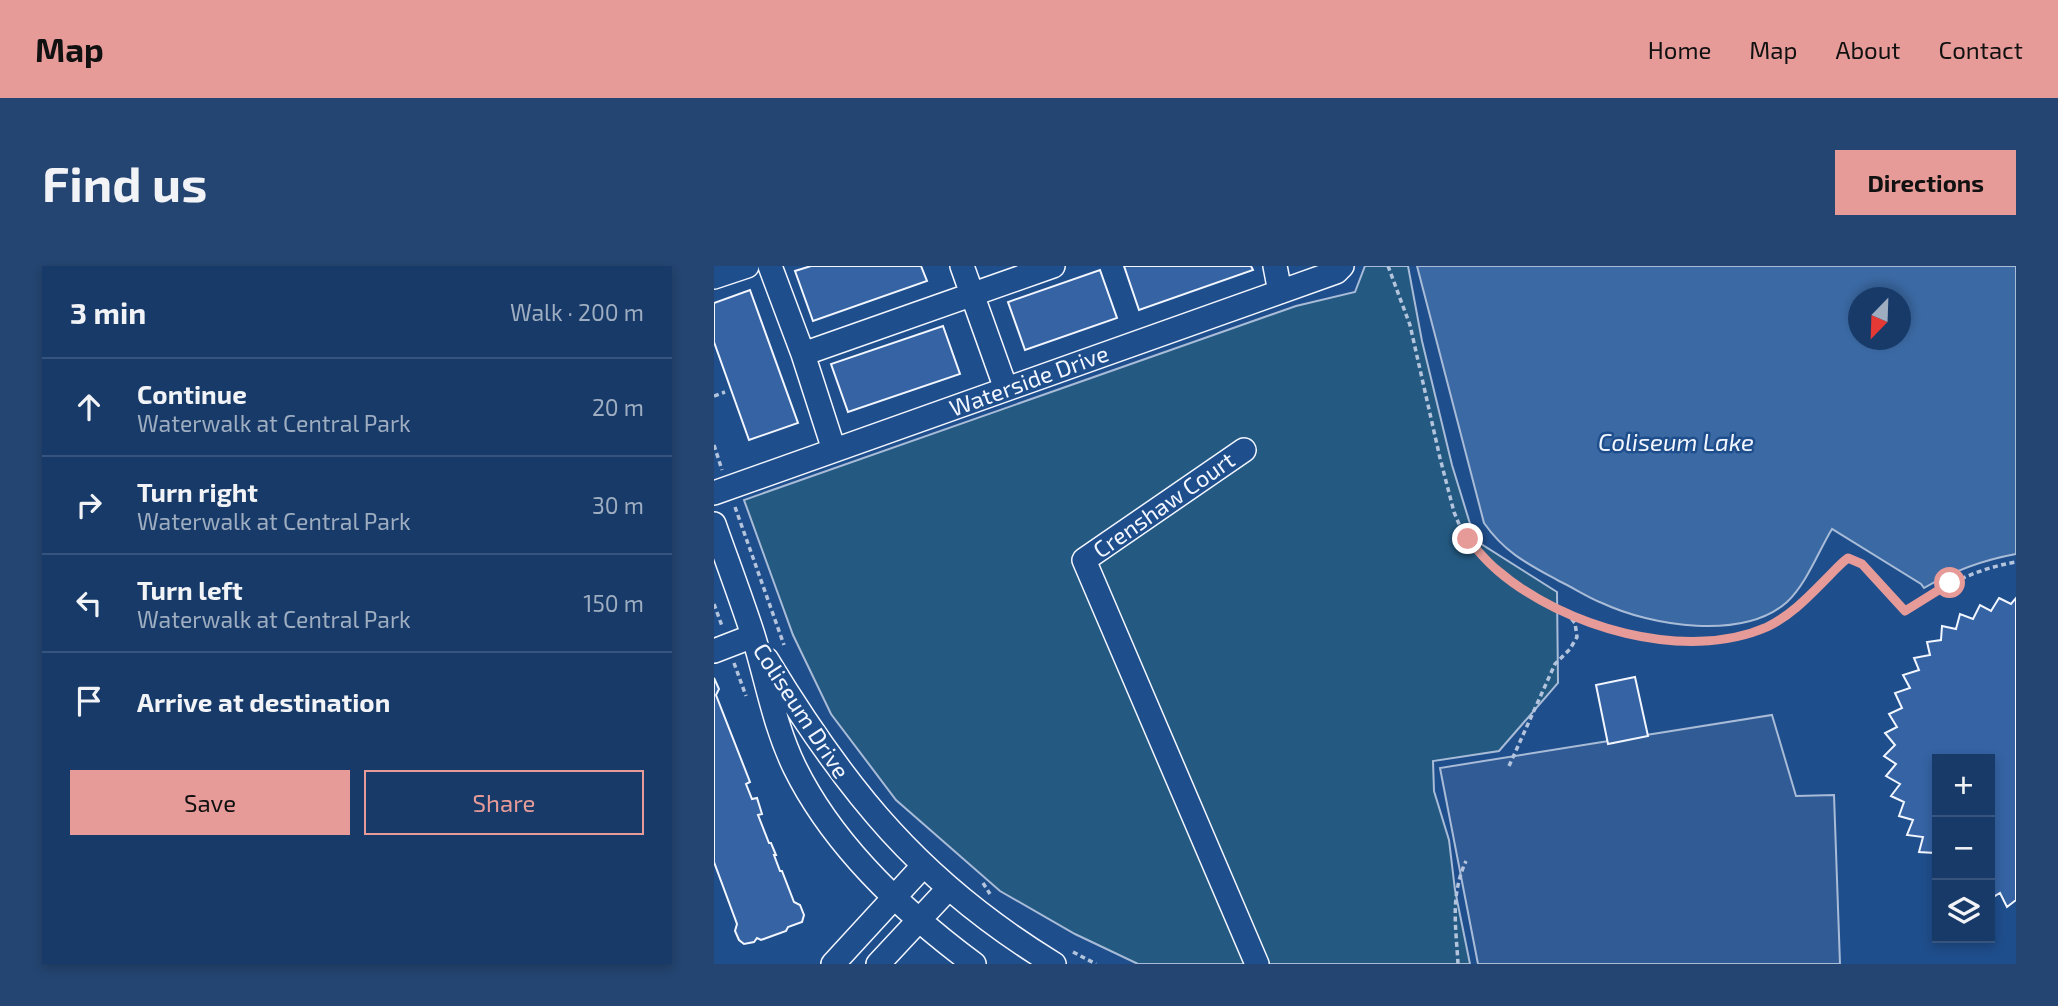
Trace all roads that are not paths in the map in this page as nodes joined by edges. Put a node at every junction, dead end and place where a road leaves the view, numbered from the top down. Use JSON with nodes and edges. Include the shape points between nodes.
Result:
{"nodes":[{"id":1,"x":747,"y":266,"type":"edge"},
{"id":2,"x":770,"y":266,"type":"edge"},
{"id":3,"x":962,"y":266,"type":"edge"},
{"id":4,"x":1053,"y":266,"type":"edge"},
{"id":5,"x":1275,"y":266,"type":"edge"},
{"id":6,"x":1342,"y":266,"type":"edge"},
{"id":7,"x":714,"y":277,"type":"edge"},
{"id":8,"x":1280,"y":292,"type":"junction"},
{"id":9,"x":972,"y":294,"type":"junction"},
{"id":10,"x":803,"y":354,"type":"junction"},
{"id":11,"x":1006,"y":389,"type":"junction"},
{"id":12,"x":834,"y":450,"type":"junction"},
{"id":13,"x":1244,"y":450,"type":"dead end"},
{"id":14,"x":721,"y":490,"type":"edge"},
{"id":15,"x":714,"y":524,"type":"edge"},
{"id":16,"x":753,"y":636,"type":"junction"},
{"id":17,"x":714,"y":651,"type":"edge"},
{"id":18,"x":923,"y":866,"type":"junction"},
{"id":19,"x":948,"y":889,"type":"junction"},
{"id":20,"x":895,"y":897,"type":"junction"},
{"id":21,"x":919,"y":920,"type":"junction"},
{"id":22,"x":833,"y":964,"type":"edge"},
{"id":23,"x":878,"y":964,"type":"edge"},
{"id":24,"x":974,"y":964,"type":"edge"},
{"id":25,"x":1054,"y":964,"type":"edge"},
{"id":26,"x":1257,"y":964,"type":"edge"}],
"edges":[{"from":1,"to":7,"type":"street"},
{"from":2,"to":10,"type":"street"},
{"from":3,"to":9,"type":"street"},
{"from":4,"to":9,"type":"street"},
{"from":5,"to":8,"type":"street"},
{"from":6,"to":8,"type":"street","name":"Waterside Drive"},
{"from":8,"to":11,"type":"street","name":"Waterside Drive"},
{"from":9,"to":10,"type":"street"},
{"from":9,"to":11,"type":"street"},
{"from":10,"to":12,"type":"street"},
{"from":11,"to":12,"type":"street","name":"Waterside Drive"},
{"from":12,"to":14,"type":"street","name":"Waterside Drive"},
{"from":13,"to":26,"type":"street","name":"Crenshaw Court","via":[[1084,560]]},
{"from":15,"to":16,"type":"street"},
{"from":16,"to":17,"type":"street"},
{"from":16,"to":18,"type":"street","name":"Coliseum Drive","via":[[840,772]]},
{"from":16,"to":20,"type":"street","name":"Coliseum Drive","via":[[774,713],[796,768],[835,830]]},
{"from":18,"to":19,"type":"street","name":"Coliseum Drive"},
{"from":18,"to":20,"type":"street"},
{"from":19,"to":21,"type":"street"},
{"from":19,"to":25,"type":"street","name":"Coliseum Drive"},
{"from":20,"to":21,"type":"street","name":"Coliseum Drive"},
{"from":20,"to":22,"type":"street"},
{"from":21,"to":23,"type":"street"},
{"from":21,"to":24,"type":"street","name":"Coliseum Drive"}]}
